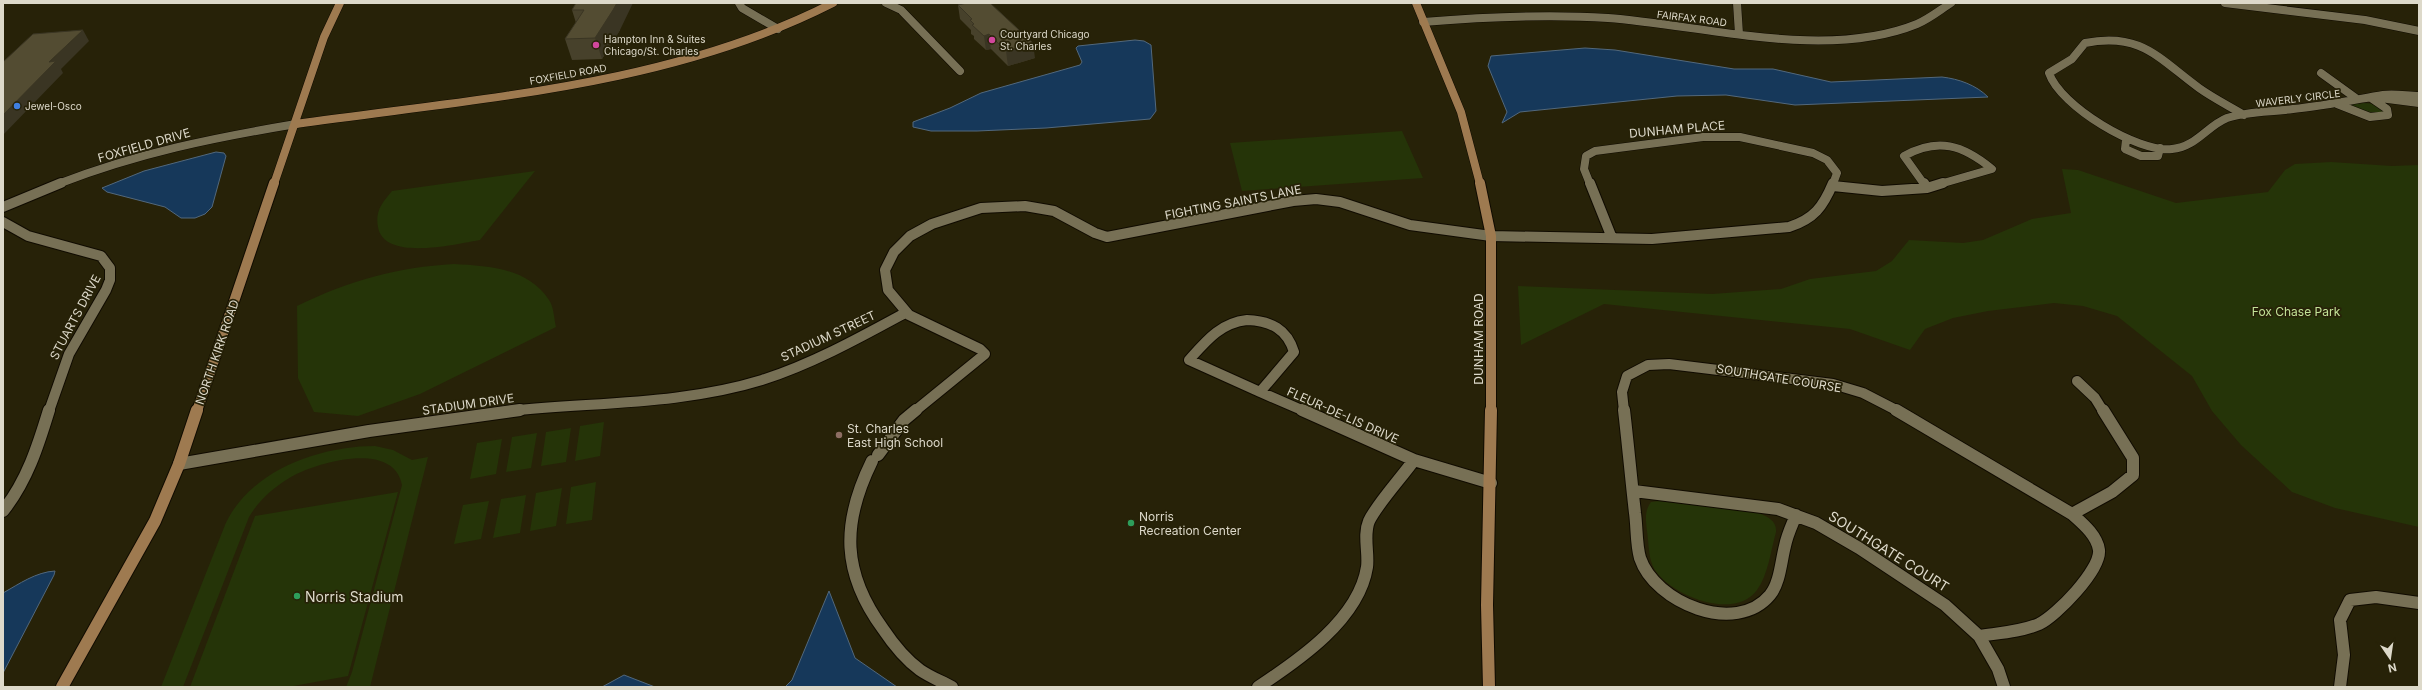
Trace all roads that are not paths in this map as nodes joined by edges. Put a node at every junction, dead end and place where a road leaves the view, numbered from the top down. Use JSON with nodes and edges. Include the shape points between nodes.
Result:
{"nodes":[{"id":1,"x":340,"y":3,"type":"edge"},
{"id":2,"x":739,"y":3,"type":"edge"},
{"id":3,"x":834,"y":3,"type":"edge"},
{"id":4,"x":886,"y":3,"type":"edge"},
{"id":5,"x":1416,"y":3,"type":"edge"},
{"id":6,"x":1737,"y":3,"type":"edge"},
{"id":7,"x":1951,"y":3,"type":"edge"},
{"id":8,"x":2225,"y":3,"type":"edge"},
{"id":9,"x":2276,"y":6,"type":"edge"},
{"id":10,"x":1424,"y":22,"type":"junction"},
{"id":11,"x":778,"y":29,"type":"junction"},
{"id":12,"x":2419,"y":31,"type":"edge"},
{"id":13,"x":1739,"y":34,"type":"junction"},
{"id":14,"x":960,"y":71,"type":"dead end"},
{"id":15,"x":2321,"y":73,"type":"dead end"},
{"id":16,"x":2419,"y":96,"type":"edge"},
{"id":17,"x":2375,"y":98,"type":"junction"},
{"id":18,"x":2358,"y":99,"type":"junction"},
{"id":19,"x":2419,"y":103,"type":"edge"},
{"id":20,"x":2337,"y":104,"type":"junction"},
{"id":21,"x":2244,"y":115,"type":"junction"},
{"id":22,"x":296,"y":124,"type":"junction"},
{"id":23,"x":1833,"y":186,"type":"junction"},
{"id":24,"x":1927,"y":188,"type":"junction"},
{"id":25,"x":3,"y":206,"type":"edge"},
{"id":26,"x":3,"y":222,"type":"edge"},
{"id":27,"x":1491,"y":236,"type":"junction"},
{"id":28,"x":1612,"y":238,"type":"junction"},
{"id":29,"x":904,"y":313,"type":"junction"},
{"id":30,"x":761,"y":380,"type":"joint"},
{"id":31,"x":2077,"y":381,"type":"dead end"},
{"id":32,"x":1260,"y":392,"type":"junction"},
{"id":33,"x":1414,"y":460,"type":"junction"},
{"id":34,"x":179,"y":464,"type":"junction"},
{"id":35,"x":1491,"y":483,"type":"junction"},
{"id":36,"x":1634,"y":491,"type":"junction"},
{"id":37,"x":3,"y":511,"type":"edge"},
{"id":38,"x":2072,"y":514,"type":"junction"},
{"id":39,"x":1796,"y":515,"type":"junction"},
{"id":40,"x":2419,"y":603,"type":"edge"},
{"id":41,"x":1979,"y":636,"type":"junction"},
{"id":42,"x":1268,"y":685,"type":"edge"},
{"id":43,"x":62,"y":687,"type":"edge"},
{"id":44,"x":952,"y":687,"type":"edge"},
{"id":45,"x":1490,"y":687,"type":"edge"},
{"id":46,"x":2004,"y":687,"type":"edge"},
{"id":47,"x":2340,"y":687,"type":"edge"}],
"edges":[{"from":1,"to":22,"type":"street","name":"NORTH KIRK ROAD","via":[[324,38]]},
{"from":2,"to":11,"type":"street","via":[[742,8]]},
{"from":3,"to":11,"type":"street","name":"FOXFIELD ROAD"},
{"from":4,"to":14,"type":"street","via":[[901,10]]},
{"from":5,"to":10,"type":"street","name":"DUNHAM ROAD"},
{"from":6,"to":13,"type":"street"},
{"from":7,"to":13,"type":"street","name":"FAIRFAX ROAD","via":[[1923,22],[1852,38],[1774,38]]},
{"from":8,"to":9,"type":"street"},
{"from":9,"to":12,"type":"street"},
{"from":10,"to":13,"type":"street","name":"FAIRFAX ROAD","via":[[1577,17],[1651,22]]},
{"from":10,"to":27,"type":"street","name":"DUNHAM ROAD","via":[[1461,112],[1475,160]]},
{"from":11,"to":22,"type":"street","name":"FOXFIELD ROAD","via":[[710,52],[628,74],[570,85]]},
{"from":15,"to":18,"type":"street"},
{"from":16,"to":17,"type":"street","name":"WAVERLY CIRCLE","via":[[2397,94]]},
{"from":17,"to":18,"type":"street","name":"WAVERLY CIRCLE"},
{"from":17,"to":19,"type":"street","name":"WAVERLY CIRCLE"},
{"from":17,"to":20,"type":"street","via":[[2387,109],[2388,115],[2370,117]]},
{"from":18,"to":20,"type":"street","name":"WAVERLY CIRCLE"},
{"from":20,"to":21,"type":"street","name":"WAVERLY CIRCLE"},
{"from":21,"to":21,"type":"street","name":"WAVERLY CIRCLE","via":[[2218,122],[2190,145],[2160,148],[2158,156],[2150,158],[2140,156],[2125,149],[2126,140],[2107,130],[2059,90],[2050,78],[2050,73],[2054,68],[2072,59],[2085,43],[2094,40],[2116,40],[2155,52],[2200,89]]},
{"from":22,"to":25,"type":"street","name":"FOXFIELD DRIVE","via":[[159,151],[103,168]]},
{"from":22,"to":34,"type":"street","name":"NORTH KIRK ROAD"},
{"from":23,"to":24,"type":"street","via":[[1872,192]]},
{"from":23,"to":28,"type":"street","via":[[1812,217],[1789,227],[1652,238]]},
{"from":23,"to":28,"type":"street","name":"DUNHAM PLACE","via":[[1837,173],[1827,160],[1801,149],[1758,140],[1723,136],[1703,137],[1595,151],[1586,156],[1584,169]]},
{"from":24,"to":24,"type":"street","via":[[1989,171],[1992,169],[1951,145],[1934,145],[1908,153],[1904,156],[1906,160]]},
{"from":26,"to":37,"type":"street","name":"STUARTS DRIVE","via":[[35,240],[101,256],[109,263],[112,274],[108,286],[64,365],[21,487]]},
{"from":27,"to":28,"type":"street"},
{"from":27,"to":29,"type":"street","name":"FIGHTING SAINTS LANE","via":[[1410,225],[1353,206],[1316,199],[1293,201],[1107,237],[1096,235],[1060,213],[1032,207],[1000,206],[974,209],[947,216],[925,226],[893,253],[884,267],[886,285]]},
{"from":27,"to":35,"type":"street","name":"DUNHAM ROAD"},
{"from":29,"to":30,"type":"street","name":"STADIUM STREET"},
{"from":29,"to":44,"type":"street","via":[[985,354],[904,420],[875,458],[862,481],[855,512],[851,542],[852,570],[863,597],[879,625],[915,666]]},
{"from":30,"to":34,"type":"street","name":"STADIUM DRIVE","via":[[686,396],[640,402],[546,407],[483,414]]},
{"from":31,"to":38,"type":"street","via":[[2095,398],[2133,458],[2134,469],[2132,476],[2122,485]]},
{"from":32,"to":32,"type":"street","name":"FLEUR-DE-LIS DRIVE","via":[[1189,360],[1227,324],[1251,320],[1272,324],[1289,335],[1294,352]]},
{"from":32,"to":33,"type":"street","name":"FLEUR-DE-LIS DRIVE"},
{"from":33,"to":35,"type":"street","name":"FLEUR-DE-LIS DRIVE"},
{"from":33,"to":42,"type":"street","via":[[1369,522],[1367,567],[1357,595],[1342,620]]},
{"from":34,"to":43,"type":"street","name":"NORTH KIRK ROAD","via":[[155,521]]},
{"from":35,"to":45,"type":"street","name":"DUNHAM ROAD","via":[[1487,605]]},
{"from":36,"to":38,"type":"street","name":"SOUTHGATE COURSE","via":[[1622,392],[1627,376],[1638,369],[1648,365],[1669,364],[1833,384],[1863,393],[1906,415]]},
{"from":36,"to":39,"type":"street","via":[[1755,505]]},
{"from":36,"to":39,"type":"street","via":[[1640,556],[1647,572],[1660,588],[1672,597],[1704,610],[1720,613],[1750,609],[1764,602],[1771,594]]},
{"from":38,"to":41,"type":"street","name":"SOUTHGATE COURSE","via":[[2091,534],[2099,552],[2097,562],[2085,581],[2046,620],[2028,628]]},
{"from":39,"to":41,"type":"street","name":"SOUTHGATE COURT","via":[[1822,526],[1945,604]]},
{"from":40,"to":47,"type":"street","via":[[2368,595],[2350,600],[2340,620],[2344,655]]},
{"from":41,"to":46,"type":"street","name":"SOUTHGATE COURT","via":[[1998,669]]}]}
